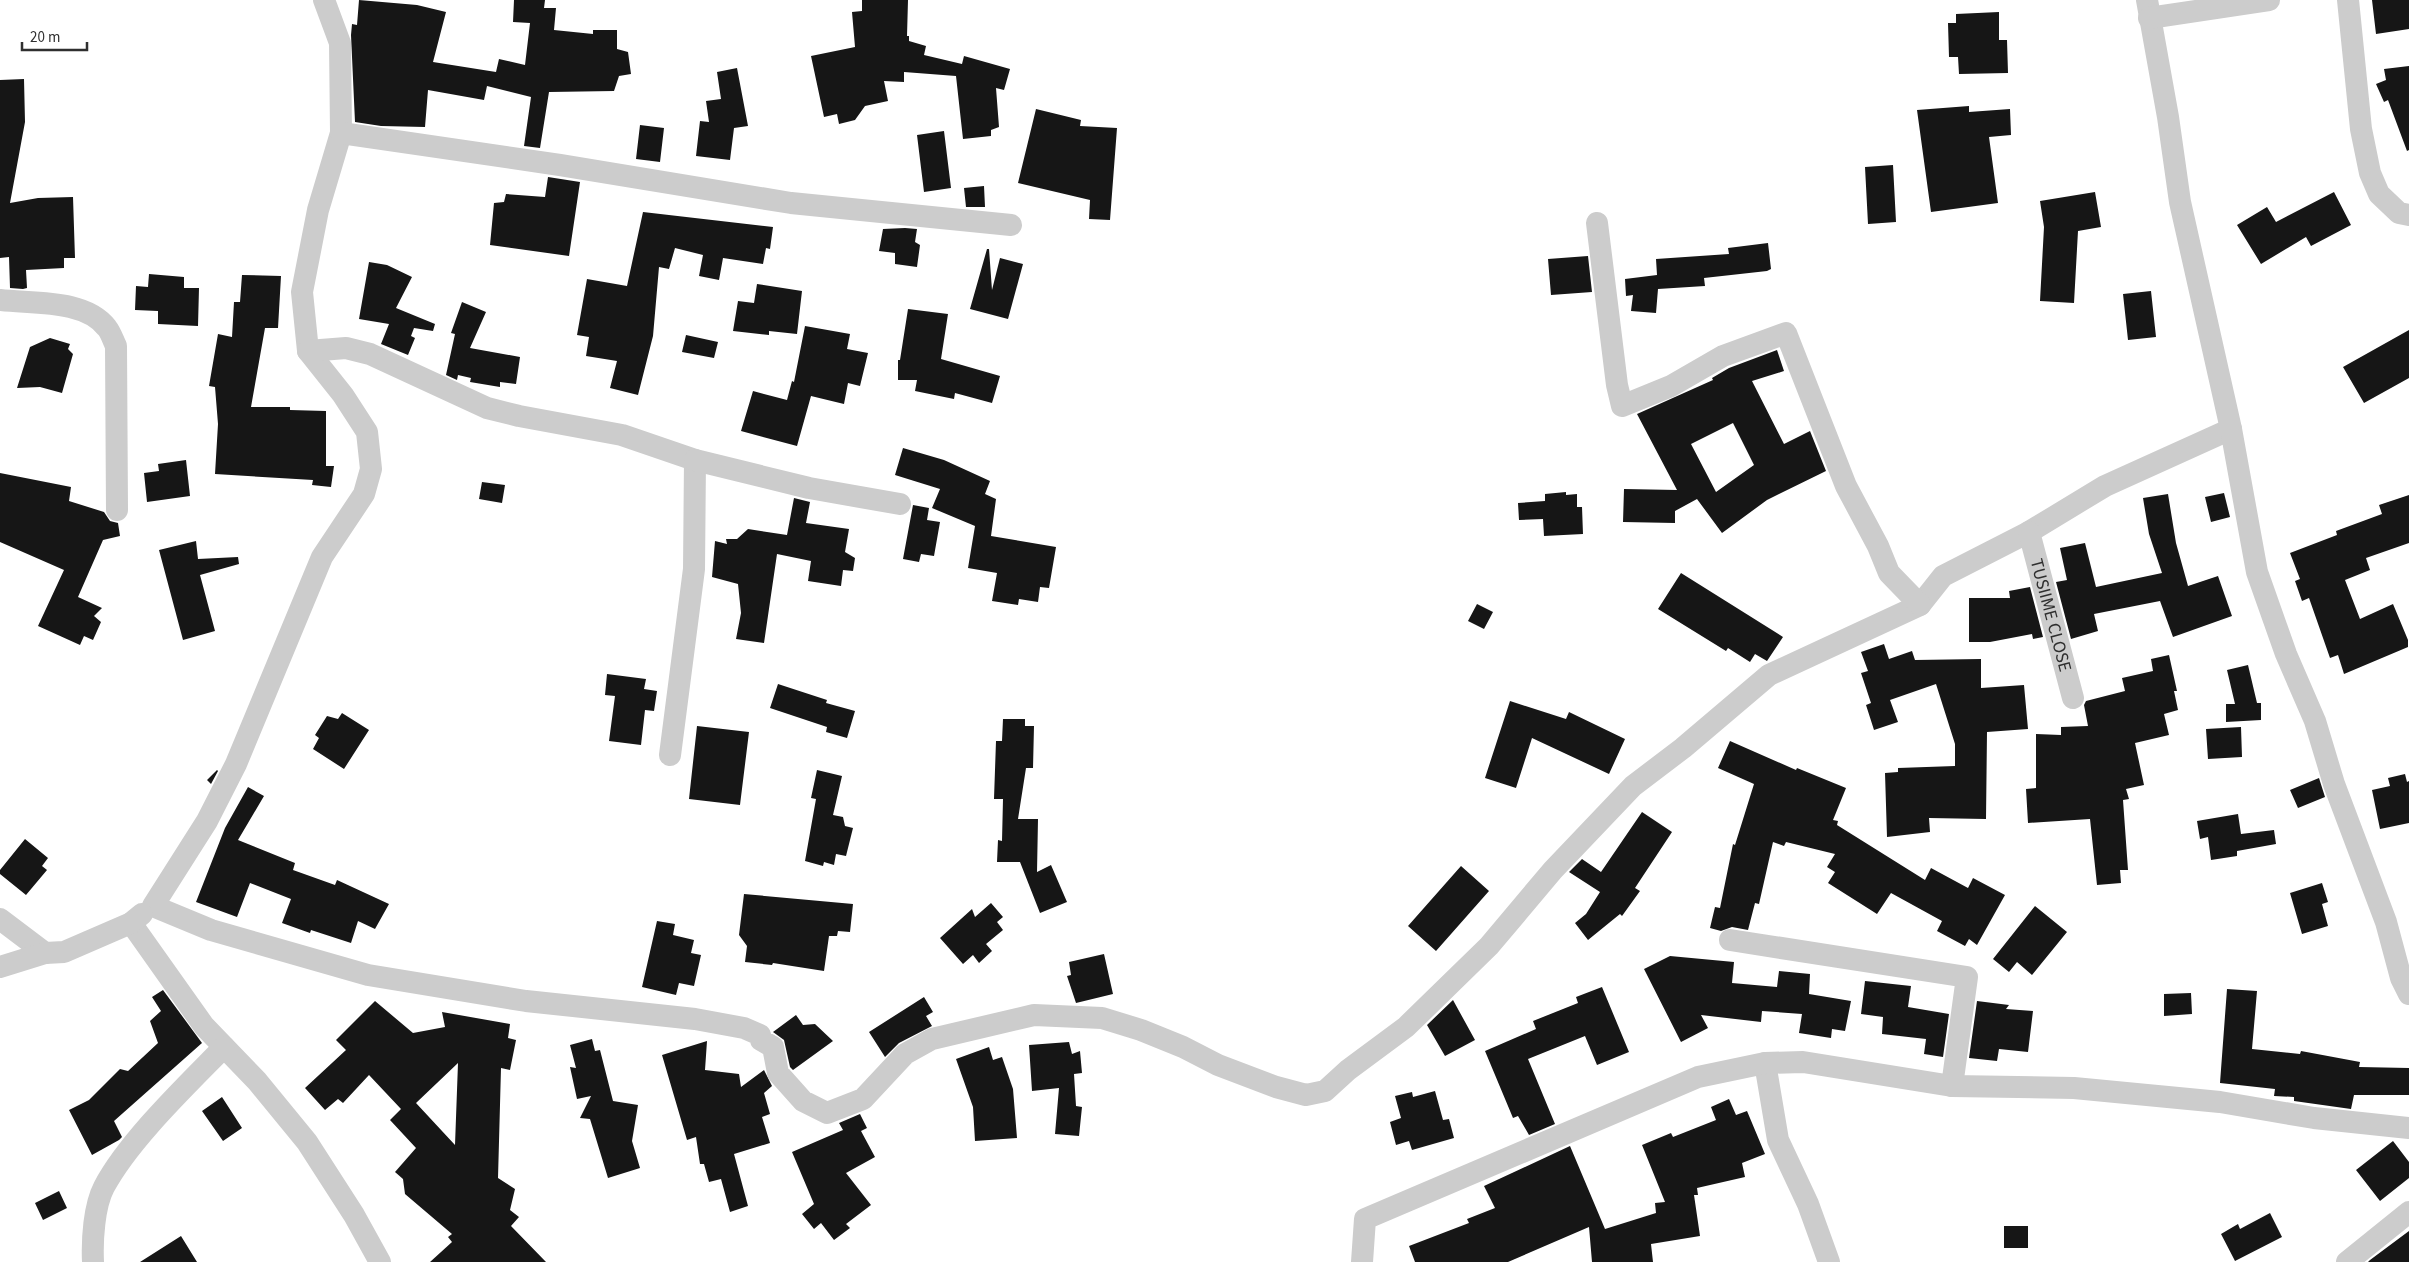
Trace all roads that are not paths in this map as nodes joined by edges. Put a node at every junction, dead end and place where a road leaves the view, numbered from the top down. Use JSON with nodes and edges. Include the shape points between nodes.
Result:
{"nodes":[{"id":1,"x":324,"y":0,"type":"edge"},
{"id":2,"x":2269,"y":0,"type":"edge"},
{"id":3,"x":2348,"y":0,"type":"edge"},
{"id":4,"x":2148,"y":9,"type":"edge"},
{"id":5,"x":341,"y":133,"type":"junction"},
{"id":6,"x":2409,"y":215,"type":"edge"},
{"id":7,"x":1597,"y":223,"type":"dead end"},
{"id":8,"x":1011,"y":225,"type":"dead end"},
{"id":9,"x":0,"y":300,"type":"edge"},
{"id":10,"x":308,"y":351,"type":"junction"},
{"id":11,"x":2231,"y":429,"type":"junction"},
{"id":12,"x":695,"y":460,"type":"junction"},
{"id":13,"x":900,"y":504,"type":"dead end"},
{"id":14,"x":117,"y":510,"type":"dead end"},
{"id":15,"x":2030,"y":532,"type":"junction"},
{"id":16,"x":1920,"y":604,"type":"junction"},
{"id":17,"x":2073,"y":698,"type":"dead end"},
{"id":18,"x":670,"y":755,"type":"dead end"},
{"id":19,"x":153,"y":906,"type":"junction"},
{"id":20,"x":0,"y":919,"type":"edge"},
{"id":21,"x":131,"y":923,"type":"junction"},
{"id":22,"x":1730,"y":940,"type":"dead end"},
{"id":23,"x":45,"y":953,"type":"junction"},
{"id":24,"x":0,"y":967,"type":"edge"},
{"id":25,"x":2409,"y":994,"type":"edge"},
{"id":26,"x":224,"y":1047,"type":"junction"},
{"id":27,"x":1765,"y":1063,"type":"junction"},
{"id":28,"x":1952,"y":1086,"type":"junction"},
{"id":29,"x":2409,"y":1128,"type":"edge"},
{"id":30,"x":2409,"y":1212,"type":"edge"},
{"id":31,"x":93,"y":1262,"type":"edge"},
{"id":32,"x":380,"y":1262,"type":"edge"},
{"id":33,"x":1362,"y":1262,"type":"edge"},
{"id":34,"x":1829,"y":1262,"type":"edge"},
{"id":35,"x":2347,"y":1262,"type":"edge"}],
"edges":[{"from":1,"to":5,"type":"street","via":[[340,43]]},
{"from":2,"to":4,"type":"street"},
{"from":3,"to":6,"type":"street","via":[[2361,129],[2370,173],[2379,194],[2399,213]]},
{"from":4,"to":11,"type":"street","via":[[2180,202]]},
{"from":5,"to":8,"type":"street","via":[[791,203]]},
{"from":5,"to":10,"type":"street","via":[[318,210],[302,292]]},
{"from":7,"to":16,"type":"street","via":[[1622,406],[1671,386],[1723,356],[1786,333],[1846,486],[1889,573]]},
{"from":9,"to":14,"type":"street","via":[[78,308],[107,328],[116,346]]},
{"from":10,"to":12,"type":"street","via":[[346,348],[370,354],[486,408],[622,435]]},
{"from":10,"to":19,"type":"street","via":[[368,432],[371,469],[364,494],[322,557],[236,764],[211,813]]},
{"from":11,"to":15,"type":"street","via":[[2105,486]]},
{"from":11,"to":25,"type":"street","via":[[2257,572],[2286,654],[2315,720],[2334,784],[2386,922]]},
{"from":12,"to":13,"type":"street","via":[[809,488]]},
{"from":12,"to":18,"type":"street","via":[[694,569]]},
{"from":15,"to":16,"type":"street","via":[[1943,576]]},
{"from":15,"to":17,"type":"street","name":"TUSIIME CLOSE"},
{"from":16,"to":19,"type":"street","via":[[1769,675],[1633,786],[1553,870],[1489,946],[1406,1027],[1325,1091],[1306,1095],[1276,1087],[1141,1030],[1102,1018],[1034,1015],[932,1040],[905,1054],[863,1099],[827,1113],[803,1101],[778,1073],[773,1048],[761,1040],[760,1034],[744,1028],[695,1019],[526,1000],[368,975],[211,930]]},
{"from":19,"to":21,"type":"street"},
{"from":20,"to":23,"type":"street"},
{"from":21,"to":23,"type":"street","via":[[64,952]]},
{"from":21,"to":26,"type":"street","via":[[204,1026]]},
{"from":22,"to":28,"type":"street","via":[[1967,978]]},
{"from":23,"to":24,"type":"street"},
{"from":26,"to":31,"type":"street","via":[[134,1144],[103,1188],[92,1235]]},
{"from":26,"to":32,"type":"street","via":[[307,1142]]},
{"from":27,"to":28,"type":"street","via":[[1803,1062]]},
{"from":27,"to":33,"type":"street","via":[[1698,1077],[1365,1218]]},
{"from":27,"to":34,"type":"street","via":[[1778,1140],[1808,1204]]},
{"from":28,"to":29,"type":"street","via":[[2074,1088],[2220,1102],[2314,1118]]},
{"from":30,"to":35,"type":"street"}]}
